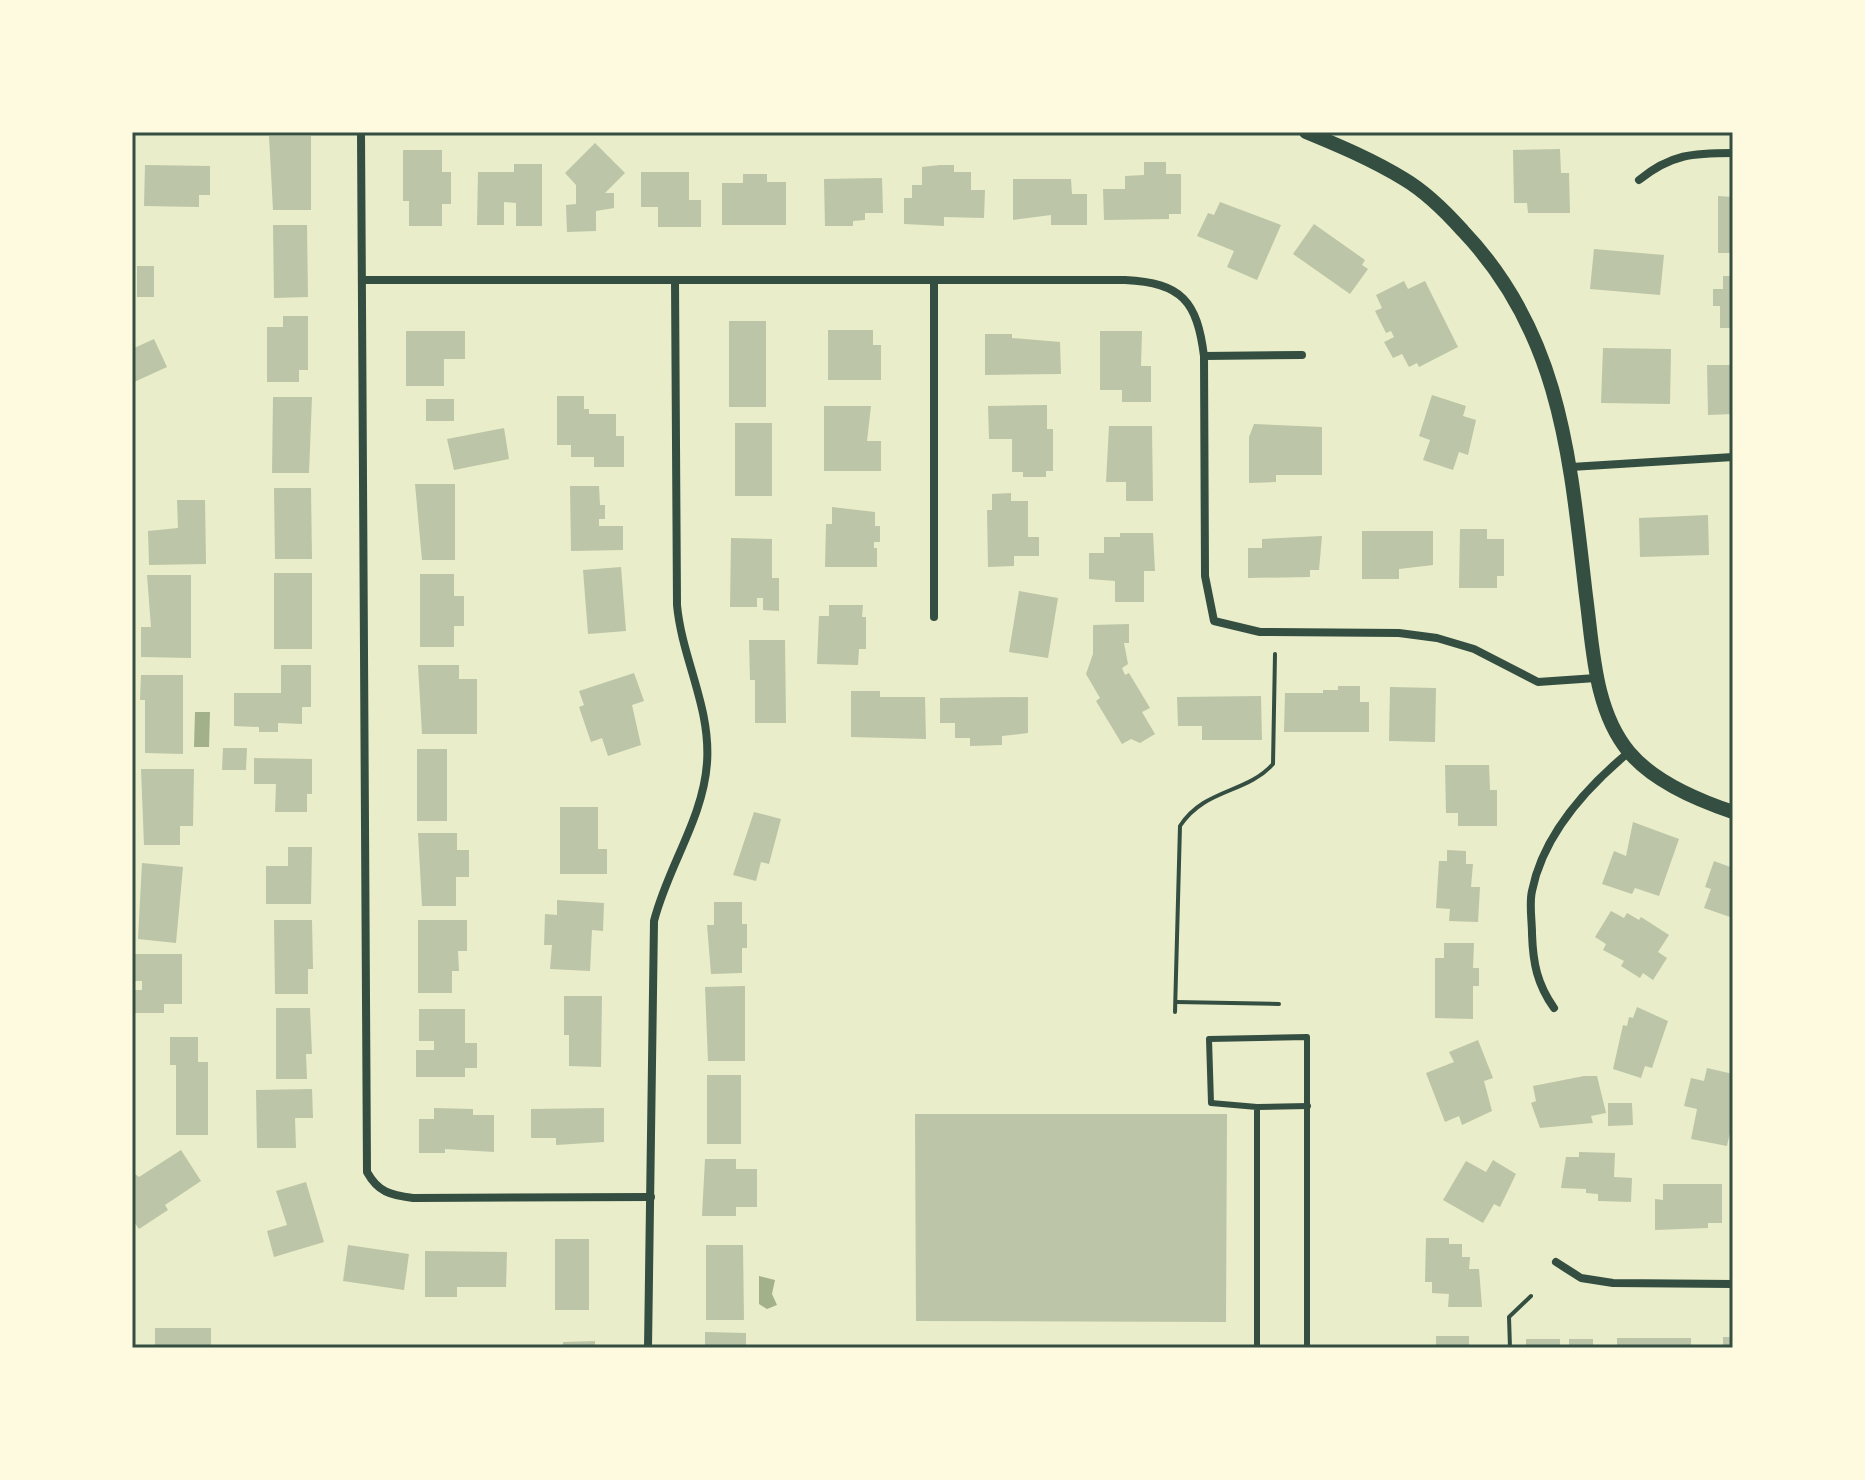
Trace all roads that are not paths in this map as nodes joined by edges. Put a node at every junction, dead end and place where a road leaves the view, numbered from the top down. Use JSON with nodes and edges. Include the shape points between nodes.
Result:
{"nodes":[{"id":1,"x":361,"y":132,"type":"edge"},
{"id":2,"x":1306,"y":132,"type":"edge"},
{"id":3,"x":1733,"y":153,"type":"edge"},
{"id":4,"x":1639,"y":180,"type":"dead end"},
{"id":5,"x":362,"y":280,"type":"junction"},
{"id":6,"x":675,"y":280,"type":"junction"},
{"id":7,"x":934,"y":280,"type":"junction"},
{"id":8,"x":1302,"y":355,"type":"dead end"},
{"id":9,"x":1204,"y":356,"type":"junction"},
{"id":10,"x":1733,"y":457,"type":"edge"},
{"id":11,"x":1571,"y":467,"type":"junction"},
{"id":12,"x":934,"y":617,"type":"dead end"},
{"id":13,"x":1596,"y":678,"type":"junction"},
{"id":14,"x":1629,"y":752,"type":"junction"},
{"id":15,"x":1733,"y":812,"type":"edge"},
{"id":16,"x":1554,"y":1008,"type":"dead end"},
{"id":17,"x":1308,"y":1106,"type":"junction"},
{"id":18,"x":1257,"y":1107,"type":"junction"},
{"id":19,"x":651,"y":1197,"type":"junction"},
{"id":20,"x":1556,"y":1262,"type":"dead end"},
{"id":21,"x":1733,"y":1284,"type":"edge"},
{"id":22,"x":648,"y":1348,"type":"edge"},
{"id":23,"x":1257,"y":1348,"type":"edge"},
{"id":24,"x":1307,"y":1348,"type":"edge"}],
"edges":[{"from":1,"to":5,"type":"street"},
{"from":2,"to":11,"type":"street","via":[[1407,180],[1493,262],[1541,349]]},
{"from":3,"to":4,"type":"street","via":[[1694,153],[1661,163]]},
{"from":5,"to":6,"type":"street"},
{"from":5,"to":19,"type":"street","via":[[367,1172],[375,1187],[391,1196],[413,1198]]},
{"from":6,"to":7,"type":"street"},
{"from":6,"to":19,"type":"street","via":[[677,605],[706,723],[707,761],[702,795],[662,888],[654,921]]},
{"from":7,"to":9,"type":"street","via":[[1148,281],[1187,300],[1200,322]]},
{"from":7,"to":12,"type":"street"},
{"from":8,"to":9,"type":"street"},
{"from":9,"to":13,"type":"street","via":[[1205,576],[1214,621],[1260,632],[1437,638],[1474,649],[1538,682]]},
{"from":10,"to":11,"type":"street"},
{"from":11,"to":13,"type":"street"},
{"from":13,"to":14,"type":"street"},
{"from":14,"to":15,"type":"street","via":[[1672,785]]},
{"from":14,"to":16,"type":"street","via":[[1562,823],[1538,868],[1531,894],[1533,959],[1540,988]]},
{"from":17,"to":18,"type":"lane"},
{"from":17,"to":18,"type":"lane","via":[[1307,1037],[1209,1039],[1211,1103]]},
{"from":17,"to":24,"type":"lane"},
{"from":18,"to":23,"type":"lane"},
{"from":19,"to":22,"type":"street"},
{"from":20,"to":21,"type":"street","via":[[1581,1278],[1613,1283]]}]}
